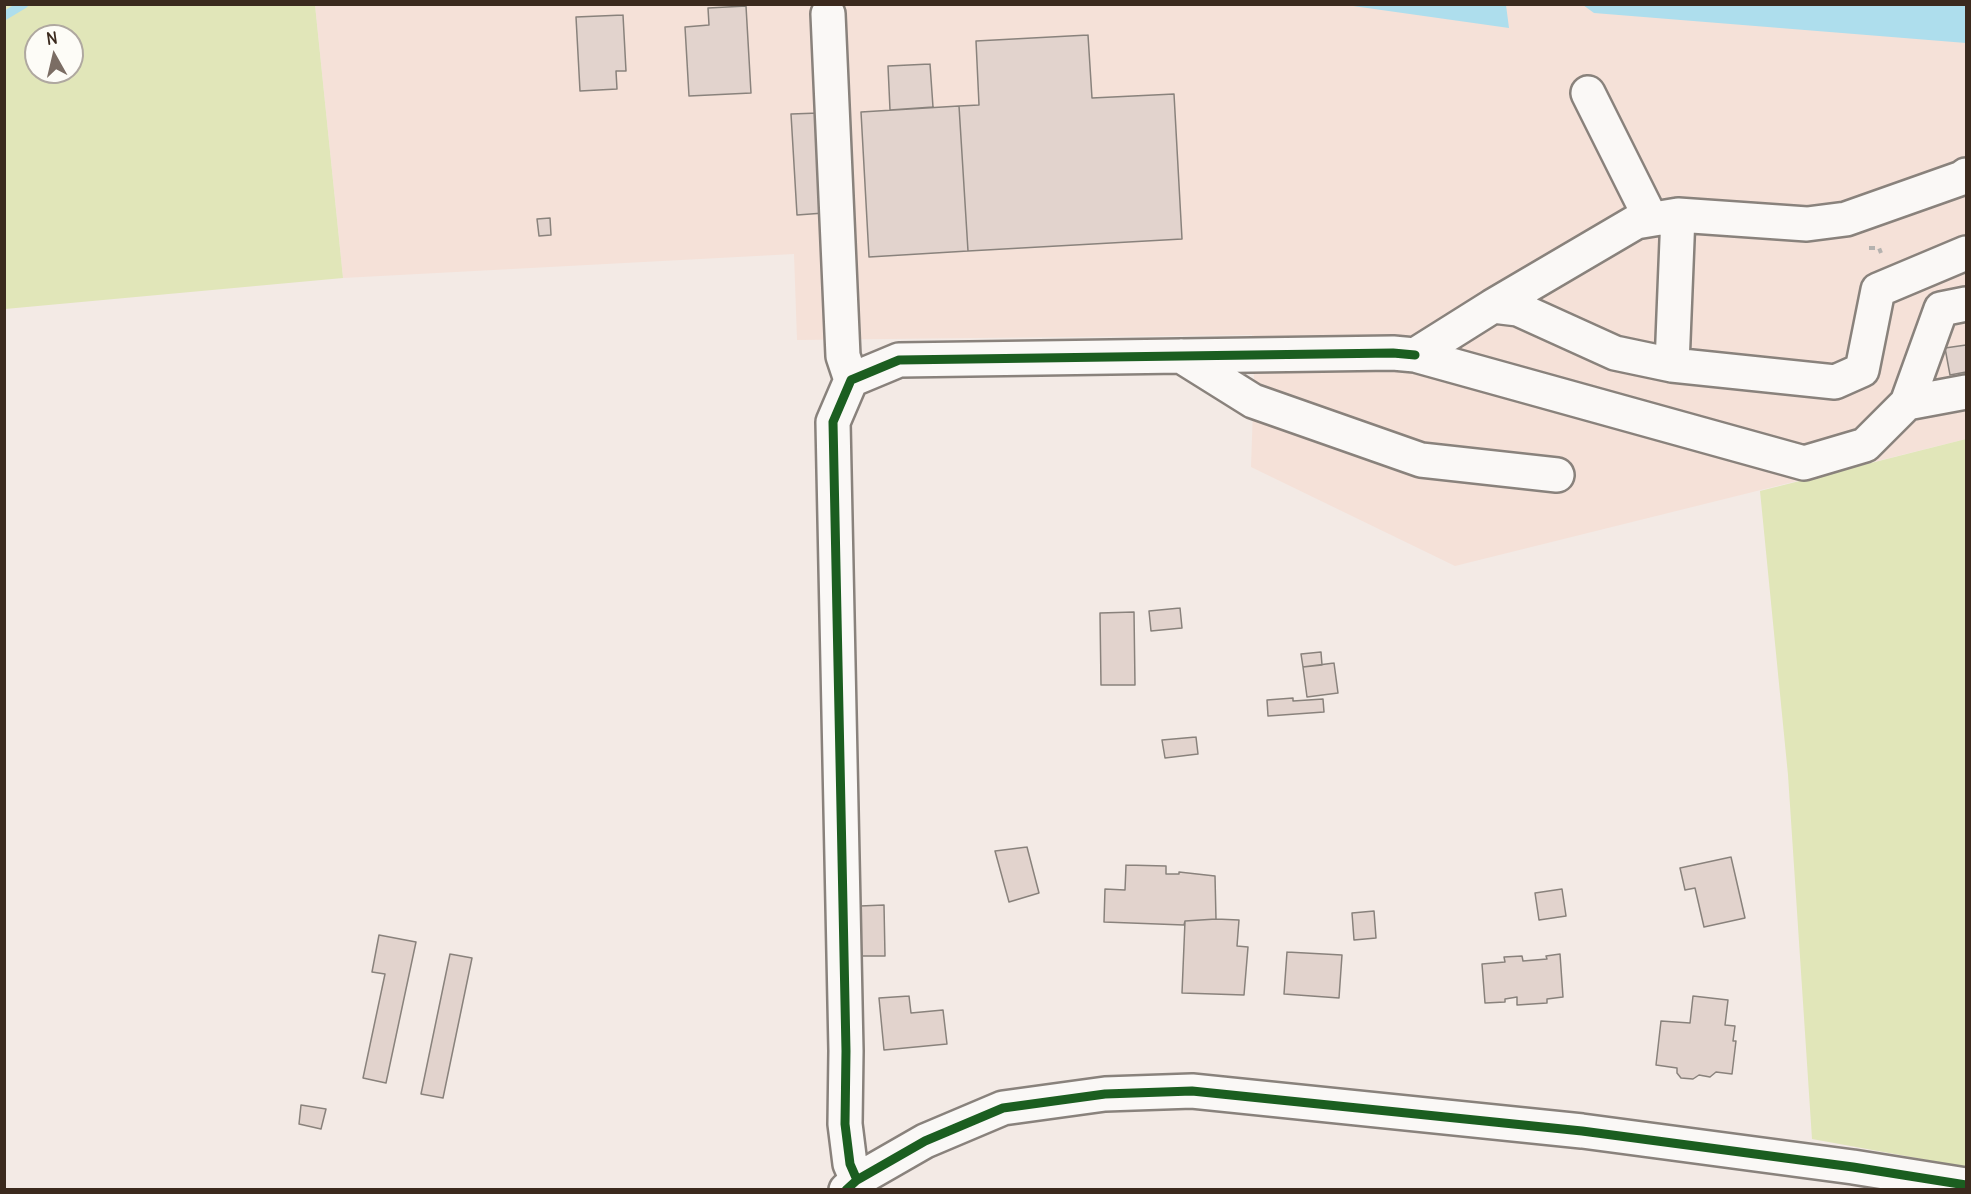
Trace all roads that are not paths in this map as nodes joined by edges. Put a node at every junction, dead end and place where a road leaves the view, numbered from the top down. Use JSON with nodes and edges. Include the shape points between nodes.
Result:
{"nodes":[{"id":1,"x":828,"y":14,"type":"dead end"},
{"id":2,"x":1588,"y":93,"type":"dead end"},
{"id":3,"x":1966,"y":175,"type":"edge"},
{"id":4,"x":1665,"y":217,"type":"junction"},
{"id":5,"x":1966,"y":253,"type":"edge"},
{"id":6,"x":1966,"y":303,"type":"edge"},
{"id":7,"x":1493,"y":306,"type":"junction"},
{"id":8,"x":1466,"y":323,"type":"junction"},
{"id":9,"x":1415,"y":355,"type":"junction"},
{"id":10,"x":1181,"y":356,"type":"junction"},
{"id":11,"x":1671,"y":365,"type":"junction"},
{"id":12,"x":1472,"y":370,"type":"junction"},
{"id":13,"x":851,"y":380,"type":"junction"},
{"id":14,"x":1966,"y":392,"type":"edge"},
{"id":15,"x":1907,"y":403,"type":"junction"},
{"id":16,"x":1557,"y":475,"type":"dead end"},
{"id":17,"x":851,"y":1185,"type":"edge"},
{"id":18,"x":1966,"y":1185,"type":"edge"}],
"edges":[{"from":1,"to":13,"type":"street","via":[[843,356]]},
{"from":2,"to":4,"type":"street"},
{"from":3,"to":4,"type":"street","via":[[1846,219],[1807,225]]},
{"from":4,"to":7,"type":"street","via":[[1636,222]]},
{"from":4,"to":11,"type":"street"},
{"from":5,"to":11,"type":"street","via":[[1878,290],[1862,370],[1835,382]]},
{"from":6,"to":15,"type":"street","via":[[1941,309]]},
{"from":7,"to":8,"type":"street"},
{"from":7,"to":11,"type":"street","via":[[1518,309],[1615,353]]},
{"from":8,"to":9,"type":"street"},
{"from":8,"to":12,"type":"street"},
{"from":9,"to":10,"type":"street"},
{"from":9,"to":12,"type":"street"},
{"from":10,"to":13,"type":"street","via":[[898,360]]},
{"from":10,"to":16,"type":"street","via":[[1253,401],[1421,460]]},
{"from":12,"to":15,"type":"street","via":[[1804,463],[1865,446]]},
{"from":13,"to":17,"type":"street","via":[[833,422],[845,1124]]},
{"from":14,"to":15,"type":"street"},
{"from":17,"to":18,"type":"street","via":[[925,1141],[1003,1108],[1105,1094],[1192,1091],[1582,1131]]}]}
